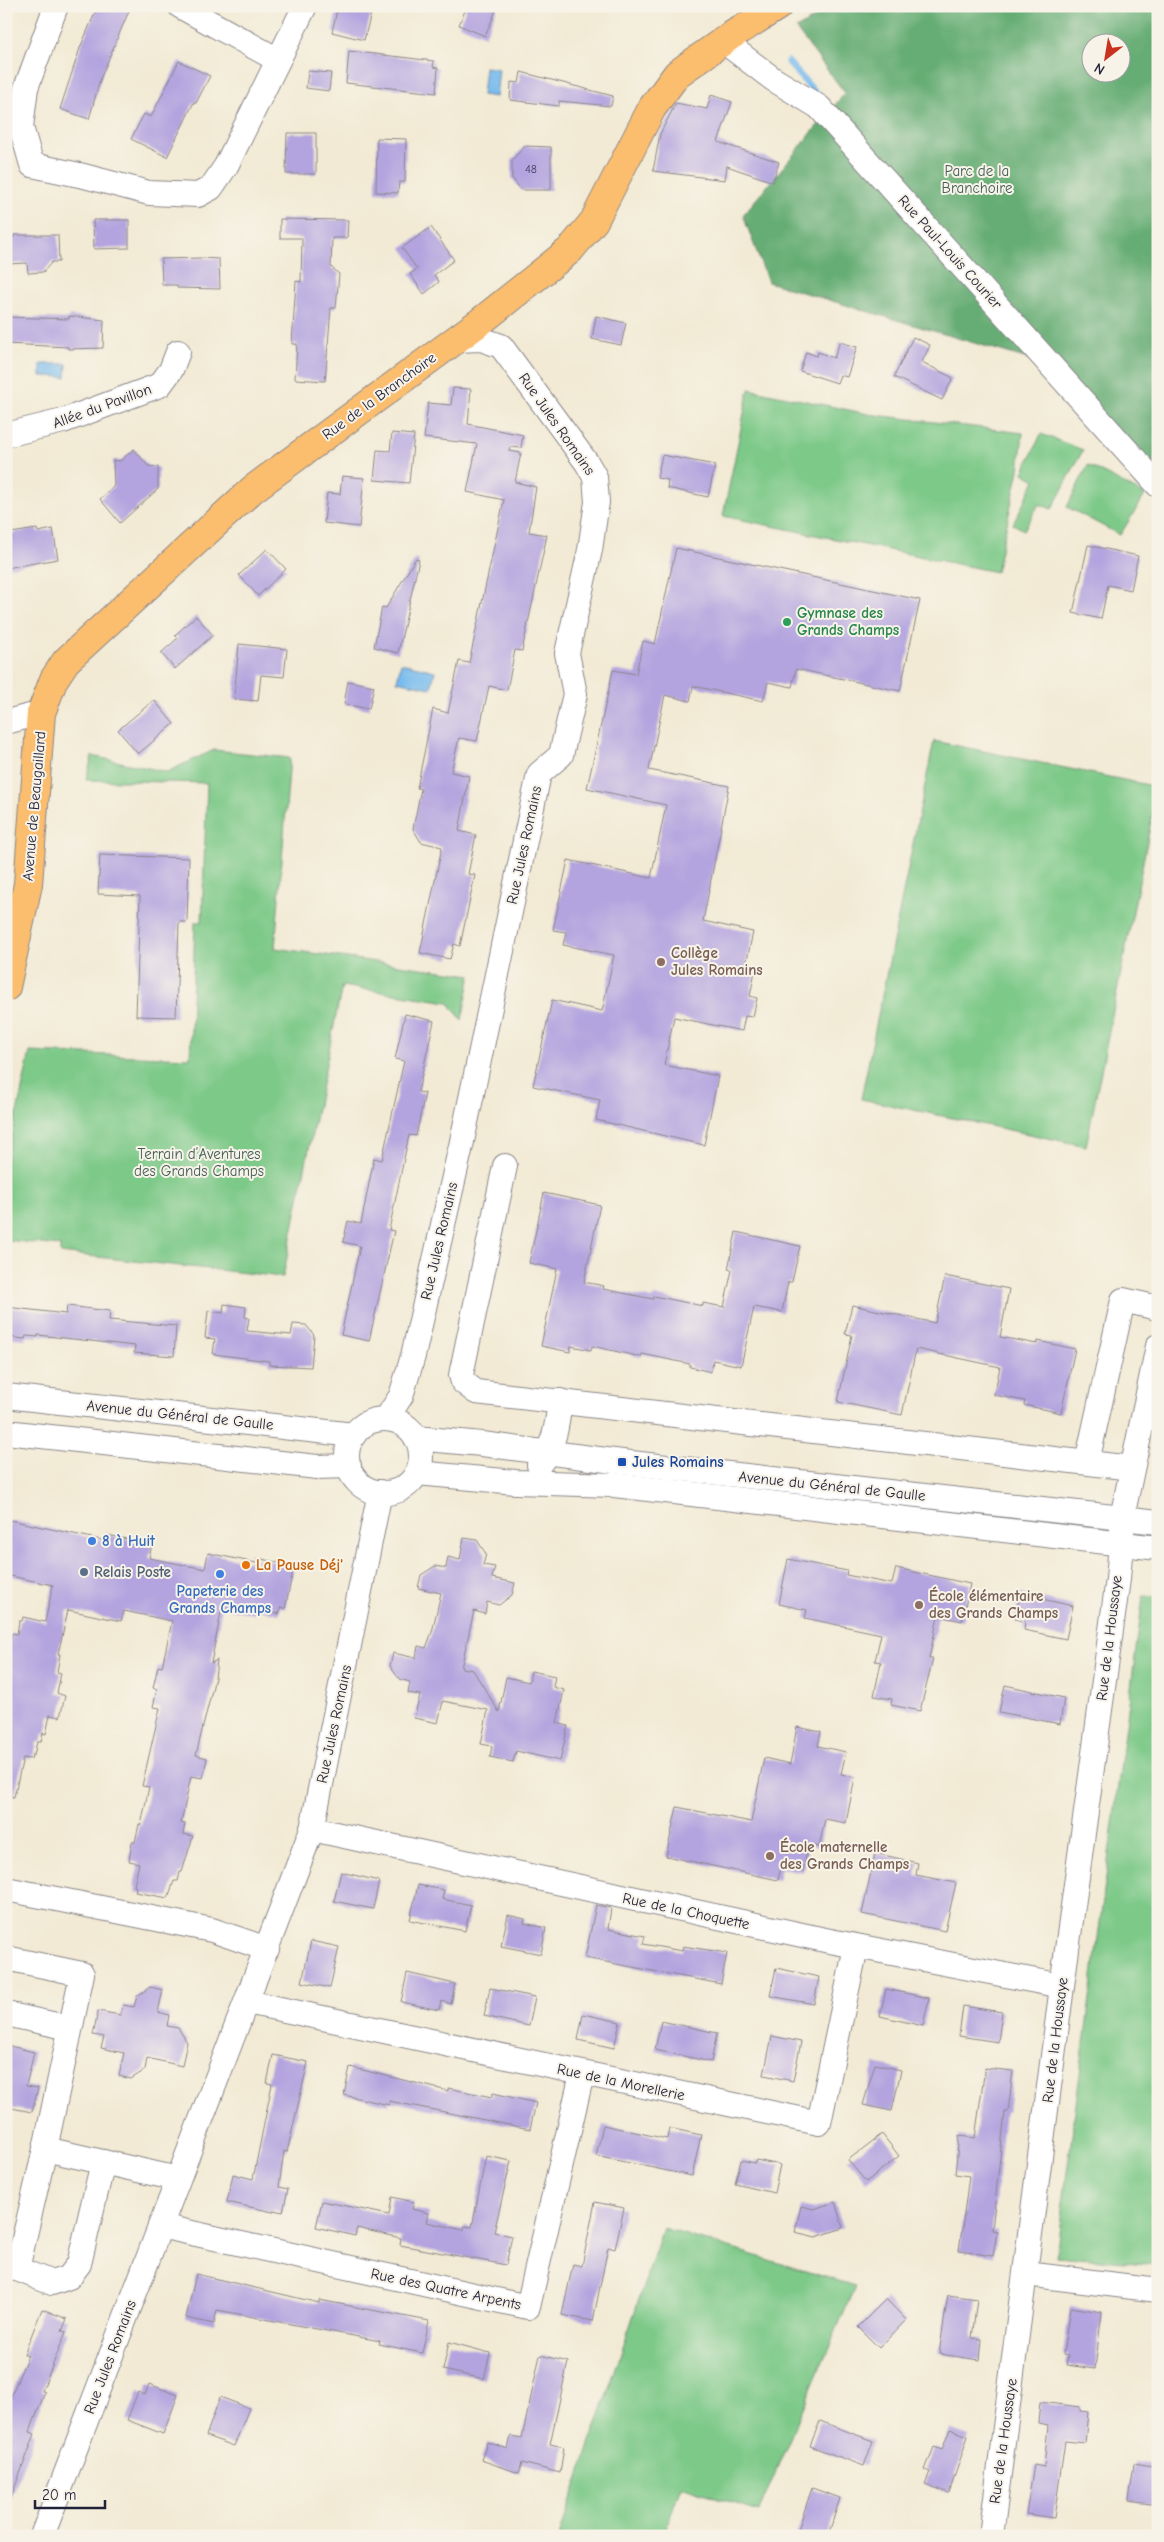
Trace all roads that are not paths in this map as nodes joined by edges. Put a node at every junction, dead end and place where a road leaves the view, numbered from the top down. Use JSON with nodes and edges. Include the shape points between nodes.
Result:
{"nodes":[{"id":1,"x":56,"y":6,"type":"edge"},
{"id":2,"x":180,"y":6,"type":"edge"},
{"id":3,"x":305,"y":6,"type":"edge"},
{"id":4,"x":778,"y":6,"type":"edge"},
{"id":5,"x":723,"y":41,"type":"junction"},
{"id":6,"x":278,"y":60,"type":"junction"},
{"id":7,"x":456,"y":340,"type":"junction"},
{"id":8,"x":178,"y":352,"type":"dead end"},
{"id":9,"x":6,"y":435,"type":"edge"},
{"id":10,"x":1158,"y":485,"type":"edge"},
{"id":11,"x":42,"y":713,"type":"junction"},
{"id":12,"x":6,"y":722,"type":"edge"},
{"id":13,"x":6,"y":987,"type":"edge"},
{"id":14,"x":505,"y":1166,"type":"dead end"},
{"id":15,"x":1158,"y":1308,"type":"edge"},
{"id":16,"x":1158,"y":1346,"type":"edge"},
{"id":17,"x":6,"y":1396,"type":"edge"},
{"id":18,"x":560,"y":1401,"type":"junction"},
{"id":19,"x":386,"y":1419,"type":"junction"},
{"id":20,"x":6,"y":1432,"type":"edge"},
{"id":21,"x":354,"y":1435,"type":"junction"},
{"id":22,"x":416,"y":1438,"type":"junction"},
{"id":23,"x":549,"y":1452,"type":"junction"},
{"id":24,"x":1087,"y":1462,"type":"junction"},
{"id":25,"x":349,"y":1466,"type":"junction"},
{"id":26,"x":1132,"y":1468,"type":"junction"},
{"id":27,"x":417,"y":1473,"type":"junction"},
{"id":28,"x":516,"y":1482,"type":"junction"},
{"id":29,"x":380,"y":1492,"type":"junction"},
{"id":30,"x":1122,"y":1518,"type":"junction"},
{"id":31,"x":1158,"y":1522,"type":"edge"},
{"id":32,"x":1119,"y":1544,"type":"junction"},
{"id":33,"x":1158,"y":1548,"type":"edge"},
{"id":34,"x":312,"y":1829,"type":"junction"},
{"id":35,"x":6,"y":1889,"type":"edge"},
{"id":36,"x":856,"y":1947,"type":"junction"},
{"id":37,"x":266,"y":1949,"type":"junction"},
{"id":38,"x":6,"y":1958,"type":"edge"},
{"id":39,"x":1062,"y":1986,"type":"junction"},
{"id":40,"x":247,"y":2002,"type":"junction"},
{"id":41,"x":6,"y":2014,"type":"edge"},
{"id":42,"x":70,"y":2028,"type":"junction"},
{"id":43,"x":582,"y":2074,"type":"junction"},
{"id":44,"x":44,"y":2149,"type":"junction"},
{"id":45,"x":102,"y":2162,"type":"junction"},
{"id":46,"x":178,"y":2179,"type":"junction"},
{"id":47,"x":160,"y":2226,"type":"junction"},
{"id":48,"x":12,"y":2267,"type":"edge"},
{"id":49,"x":1026,"y":2274,"type":"junction"},
{"id":50,"x":1158,"y":2290,"type":"edge"},
{"id":51,"x":42,"y":2536,"type":"edge"},
{"id":52,"x":991,"y":2536,"type":"edge"}],
"edges":[{"from":1,"to":6,"type":"street","via":[[26,88],[21,127],[32,165],[148,193],[198,195],[210,188],[226,166]]},
{"from":2,"to":6,"type":"street"},
{"from":3,"to":6,"type":"street"},
{"from":4,"to":5,"type":"main road","name":"Rue de la Branchoire"},
{"from":5,"to":7,"type":"main road","name":"Rue de la Branchoire","via":[[677,74],[668,85],[652,108],[594,221],[570,250]]},
{"from":5,"to":10,"type":"street","name":"Rue Paul-Louis Courier","via":[[773,79],[819,107]]},
{"from":7,"to":11,"type":"main road","name":"Rue de la Branchoire","via":[[234,506],[70,657],[54,679]]},
{"from":7,"to":19,"type":"street","name":"Rue Jules Romains","via":[[481,340],[500,346],[587,463],[595,477],[597,502],[567,653],[575,694],[562,755],[539,774],[413,1356],[401,1396]]},
{"from":8,"to":9,"type":"street","name":"Allée du Pavillon","via":[[160,385],[63,421]]},
{"from":11,"to":12,"type":"street"},
{"from":11,"to":13,"type":"main road","name":"Avenue de Beaugaillard","via":[[28,884]]},
{"from":14,"to":18,"type":"street","via":[[462,1382],[481,1394]]},
{"from":15,"to":24,"type":"street","via":[[1123,1300]]},
{"from":16,"to":26,"type":"street","name":"Rue de la Houssaye"},
{"from":17,"to":21,"type":"street","name":"Avenue du Général de Gaulle"},
{"from":18,"to":23,"type":"street","via":[[556,1435]]},
{"from":18,"to":24,"type":"street"},
{"from":19,"to":21,"type":"street","via":[[368,1423]]},
{"from":19,"to":22,"type":"street","via":[[404,1425]]},
{"from":20,"to":25,"type":"street","via":[[316,1467]]},
{"from":21,"to":25,"type":"street","via":[[348,1450]]},
{"from":22,"to":23,"type":"street","name":"Avenue du Général de Gaulle"},
{"from":22,"to":27,"type":"street","via":[[421,1455]]},
{"from":23,"to":28,"type":"street","via":[[531,1476]]},
{"from":23,"to":30,"type":"street","name":"Avenue du Général de Gaulle"},
{"from":24,"to":26,"type":"street"},
{"from":25,"to":29,"type":"street","via":[[357,1481]]},
{"from":26,"to":30,"type":"street","name":"Rue de la Houssaye"},
{"from":27,"to":28,"type":"street","name":"Avenue du Général de Gaulle"},
{"from":27,"to":29,"type":"street","via":[[401,1489]]},
{"from":28,"to":32,"type":"street","name":"Avenue du Général de Gaulle","via":[[614,1485]]},
{"from":29,"to":34,"type":"street","name":"Rue Jules Romains"},
{"from":30,"to":31,"type":"street","name":"Avenue du Général de Gaulle"},
{"from":30,"to":32,"type":"street","name":"Rue de la Houssaye"},
{"from":32,"to":33,"type":"street","name":"Avenue du Général de Gaulle"},
{"from":32,"to":39,"type":"street","name":"Rue de la Houssaye","via":[[1116,1588]]},
{"from":34,"to":36,"type":"street","name":"Rue de la Choquette"},
{"from":34,"to":37,"type":"street","name":"Rue Jules Romains"},
{"from":35,"to":37,"type":"street","via":[[212,1930]]},
{"from":36,"to":39,"type":"street","name":"Rue de la Choquette"},
{"from":36,"to":43,"type":"street","name":"Rue de la Morellerie","via":[[819,2123]]},
{"from":37,"to":40,"type":"street","name":"Rue Jules Romains"},
{"from":38,"to":42,"type":"street","via":[[82,1974]]},
{"from":39,"to":49,"type":"street","name":"Rue de la Houssaye"},
{"from":40,"to":43,"type":"street","name":"Rue de la Morellerie"},
{"from":40,"to":46,"type":"street","name":"Rue Jules Romains"},
{"from":41,"to":42,"type":"street"},
{"from":42,"to":44,"type":"street"},
{"from":43,"to":47,"type":"street","name":"Rue des Quatre Arpents","via":[[528,2307]]},
{"from":44,"to":45,"type":"street"},
{"from":44,"to":48,"type":"street"},
{"from":45,"to":46,"type":"street"},
{"from":45,"to":48,"type":"street","via":[[79,2264],[69,2277],[52,2283]]},
{"from":46,"to":47,"type":"street","name":"Rue Jules Romains"},
{"from":47,"to":51,"type":"street","name":"Rue Jules Romains"},
{"from":49,"to":50,"type":"street"},
{"from":49,"to":52,"type":"street","name":"Rue de la Houssaye"}]}
